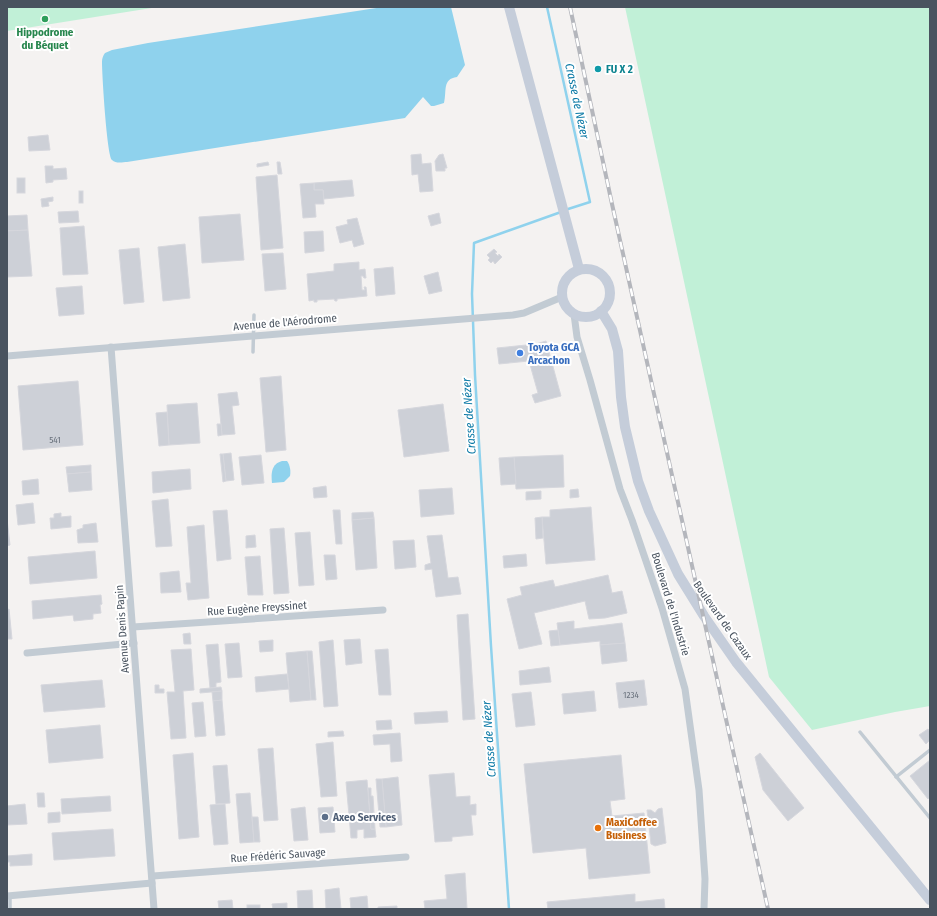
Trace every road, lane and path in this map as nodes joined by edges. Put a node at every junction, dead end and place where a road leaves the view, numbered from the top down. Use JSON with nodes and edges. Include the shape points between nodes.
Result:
{"nodes":[{"id":1,"x":509,"y":7,"type":"edge"},
{"id":2,"x":579,"y":270,"type":"junction"},
{"id":3,"x":562,"y":297,"type":"junction"},
{"id":4,"x":601,"y":311,"type":"junction"},
{"id":5,"x":574,"y":314,"type":"junction"},
{"id":6,"x":254,"y":315,"type":"dead end"},
{"id":7,"x":253,"y":336,"type":"junction"},
{"id":8,"x":111,"y":347,"type":"junction"},
{"id":9,"x":253,"y":352,"type":"dead end"},
{"id":10,"x":7,"y":356,"type":"edge"},
{"id":11,"x":383,"y":610,"type":"dead end"},
{"id":12,"x":133,"y":626,"type":"junction"},
{"id":13,"x":134,"y":643,"type":"junction"},
{"id":14,"x":28,"y":653,"type":"dead end"},
{"id":15,"x":860,"y":732,"type":"dead end"},
{"id":16,"x":930,"y":750,"type":"edge"},
{"id":17,"x":896,"y":777,"type":"junction"},
{"id":18,"x":930,"y":818,"type":"edge"},
{"id":19,"x":406,"y":857,"type":"dead end"},
{"id":20,"x":152,"y":879,"type":"junction"},
{"id":21,"x":8,"y":896,"type":"edge"},
{"id":22,"x":928,"y":899,"type":"edge"},
{"id":23,"x":10,"y":909,"type":"edge"},
{"id":24,"x":154,"y":909,"type":"edge"},
{"id":25,"x":704,"y":909,"type":"edge"}],
"edges":[{"from":1,"to":2,"type":"main road"},
{"from":2,"to":3,"type":"main road","via":[[573,272],[564,283]]},
{"from":2,"to":4,"type":"main road","via":[[595,271],[607,281],[609,297]]},
{"from":3,"to":5,"type":"main road"},
{"from":3,"to":7,"type":"street","name":"Avenue de l'Aérodrome","via":[[524,313]]},
{"from":4,"to":5,"type":"main road","via":[[588,316]]},
{"from":4,"to":22,"type":"main road","name":"Boulevard de Cazaux","via":[[612,329],[618,351],[625,427],[638,480],[648,511],[678,574],[736,662]]},
{"from":5,"to":25,"type":"street","name":"Boulevard de l'Industrie","via":[[576,337],[620,490],[657,594],[685,689],[699,790],[705,879]]},
{"from":6,"to":7,"type":"lane"},
{"from":7,"to":8,"type":"street","name":"Avenue de l'Aérodrome"},
{"from":7,"to":9,"type":"lane"},
{"from":8,"to":10,"type":"street","name":"Avenue de l'Aérodrome"},
{"from":8,"to":12,"type":"street","name":"Avenue Denis Papin"},
{"from":11,"to":12,"type":"street","name":"Rue Eugène Freyssinet"},
{"from":12,"to":13,"type":"street","name":"Avenue Denis Papin"},
{"from":13,"to":14,"type":"street"},
{"from":13,"to":20,"type":"street","name":"Avenue Denis Papin"},
{"from":15,"to":17,"type":"lane"},
{"from":16,"to":17,"type":"lane"},
{"from":17,"to":18,"type":"lane"},
{"from":19,"to":20,"type":"street","name":"Rue Frédéric Sauvage"},
{"from":20,"to":21,"type":"street","name":"Rue Frédéric Sauvage"},
{"from":20,"to":24,"type":"street","name":"Avenue Denis Papin"},
{"from":21,"to":23,"type":"lane"}]}
